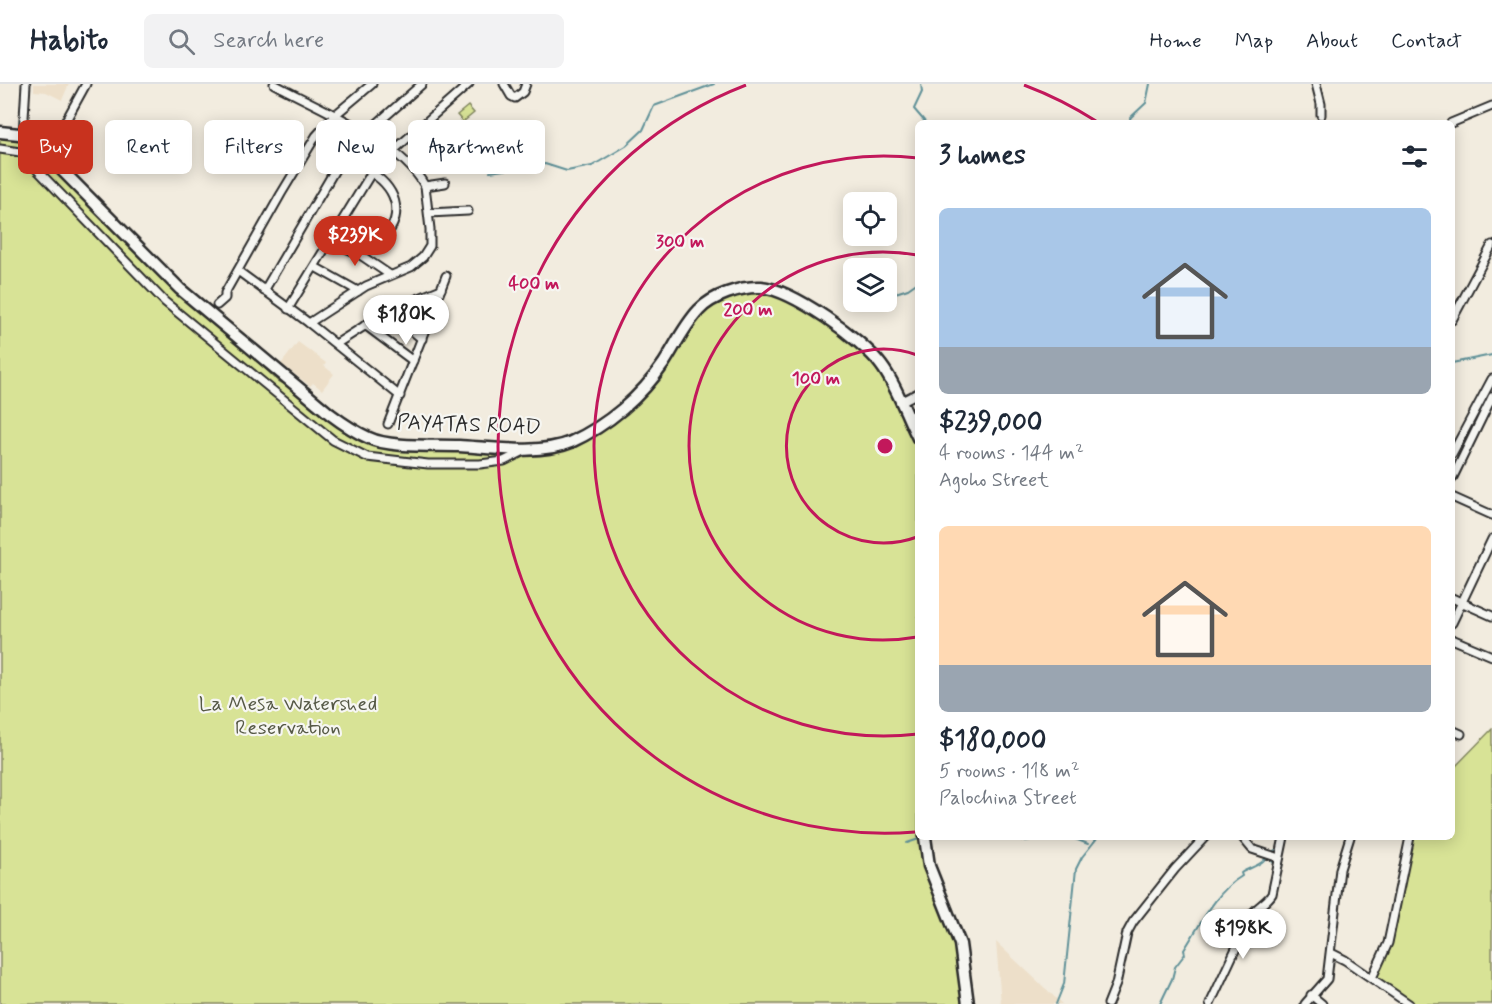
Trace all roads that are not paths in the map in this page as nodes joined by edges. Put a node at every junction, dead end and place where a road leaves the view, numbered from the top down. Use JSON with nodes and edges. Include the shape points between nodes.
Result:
{"nodes":[{"id":1,"x":26,"y":84,"type":"edge"},
{"id":2,"x":86,"y":84,"type":"edge"},
{"id":3,"x":372,"y":84,"type":"edge"},
{"id":4,"x":422,"y":84,"type":"edge"},
{"id":5,"x":469,"y":84,"type":"edge"},
{"id":6,"x":504,"y":84,"type":"edge"},
{"id":7,"x":526,"y":84,"type":"edge"},
{"id":8,"x":1316,"y":84,"type":"edge"},
{"id":9,"x":280,"y":85,"type":"edge"},
{"id":10,"x":1492,"y":106,"type":"edge"},
{"id":11,"x":335,"y":115,"type":"junction"},
{"id":12,"x":1322,"y":115,"type":"dead end"},
{"id":13,"x":24,"y":120,"type":"edge"},
{"id":14,"x":66,"y":120,"type":"edge"},
{"id":15,"x":343,"y":120,"type":"edge"},
{"id":16,"x":380,"y":120,"type":"edge"},
{"id":17,"x":1455,"y":121,"type":"edge"},
{"id":18,"x":0,"y":132,"type":"edge"},
{"id":19,"x":18,"y":134,"type":"edge"},
{"id":20,"x":0,"y":148,"type":"edge"},
{"id":21,"x":396,"y":149,"type":"edge"},
{"id":22,"x":396,"y":153,"type":"edge"},
{"id":23,"x":66,"y":174,"type":"edge"},
{"id":24,"x":333,"y":174,"type":"edge"},
{"id":25,"x":371,"y":174,"type":"edge"},
{"id":26,"x":373,"y":174,"type":"edge"},
{"id":27,"x":445,"y":183,"type":"dead end"},
{"id":28,"x":426,"y":186,"type":"junction"},
{"id":29,"x":468,"y":211,"type":"dead end"},
{"id":30,"x":429,"y":213,"type":"junction"},
{"id":31,"x":330,"y":240,"type":"junction"},
{"id":32,"x":1492,"y":246,"type":"edge"},
{"id":33,"x":359,"y":254,"type":"junction"},
{"id":34,"x":315,"y":267,"type":"junction"},
{"id":35,"x":238,"y":271,"type":"junction"},
{"id":36,"x":390,"y":275,"type":"junction"},
{"id":37,"x":446,"y":276,"type":"dead end"},
{"id":38,"x":441,"y":289,"type":"junction"},
{"id":39,"x":264,"y":291,"type":"junction"},
{"id":40,"x":358,"y":291,"type":"junction"},
{"id":41,"x":288,"y":309,"type":"junction"},
{"id":42,"x":387,"y":311,"type":"junction"},
{"id":43,"x":1455,"y":314,"type":"edge"},
{"id":44,"x":210,"y":315,"type":"junction"},
{"id":45,"x":309,"y":323,"type":"junction"},
{"id":46,"x":365,"y":325,"type":"junction"},
{"id":47,"x":422,"y":339,"type":"junction"},
{"id":48,"x":336,"y":344,"type":"junction"},
{"id":49,"x":413,"y":361,"type":"junction"},
{"id":50,"x":1492,"y":379,"type":"edge"},
{"id":51,"x":915,"y":394,"type":"edge"},
{"id":52,"x":400,"y":396,"type":"junction"},
{"id":53,"x":1492,"y":397,"type":"edge"},
{"id":54,"x":900,"y":402,"type":"junction"},
{"id":55,"x":388,"y":424,"type":"dead end"},
{"id":56,"x":915,"y":432,"type":"edge"},
{"id":57,"x":1455,"y":443,"type":"edge"},
{"id":58,"x":1455,"y":446,"type":"edge"},
{"id":59,"x":528,"y":449,"type":"junction"},
{"id":60,"x":1465,"y":451,"type":"junction"},
{"id":61,"x":1455,"y":473,"type":"edge"},
{"id":62,"x":1455,"y":498,"type":"edge"},
{"id":63,"x":1492,"y":515,"type":"edge"},
{"id":64,"x":1492,"y":539,"type":"edge"},
{"id":65,"x":1455,"y":600,"type":"edge"},
{"id":66,"x":1462,"y":603,"type":"junction"},
{"id":67,"x":1492,"y":616,"type":"edge"},
{"id":68,"x":1455,"y":617,"type":"edge"},
{"id":69,"x":1455,"y":640,"type":"edge"},
{"id":70,"x":1492,"y":656,"type":"edge"},
{"id":71,"x":1455,"y":731,"type":"edge"},
{"id":72,"x":1461,"y":734,"type":"dead end"},
{"id":73,"x":925,"y":840,"type":"edge"},
{"id":74,"x":1202,"y":840,"type":"edge"},
{"id":75,"x":1244,"y":840,"type":"edge"},
{"id":76,"x":1283,"y":840,"type":"edge"},
{"id":77,"x":1349,"y":840,"type":"edge"},
{"id":78,"x":1409,"y":840,"type":"edge"},
{"id":79,"x":1280,"y":858,"type":"junction"},
{"id":80,"x":1331,"y":953,"type":"junction"},
{"id":81,"x":1372,"y":978,"type":"junction"},
{"id":82,"x":1311,"y":996,"type":"junction"},
{"id":83,"x":968,"y":1004,"type":"edge"},
{"id":84,"x":1108,"y":1004,"type":"edge"},
{"id":85,"x":1210,"y":1004,"type":"edge"},
{"id":86,"x":1305,"y":1004,"type":"edge"},
{"id":87,"x":1322,"y":1004,"type":"edge"},
{"id":88,"x":1409,"y":1004,"type":"edge"}],
"edges":[{"from":1,"to":13,"type":"street"},
{"from":2,"to":14,"type":"street"},
{"from":3,"to":11,"type":"street"},
{"from":4,"to":16,"type":"street"},
{"from":5,"to":21,"type":"street"},
{"from":6,"to":7,"type":"street","via":[[515,98]]},
{"from":8,"to":12,"type":"street"},
{"from":9,"to":11,"type":"street"},
{"from":10,"to":17,"type":"street"},
{"from":11,"to":15,"type":"street"},
{"from":11,"to":35,"type":"street","via":[[310,146]]},
{"from":18,"to":19,"type":"main road"},
{"from":20,"to":59,"type":"street","via":[[20,152],[165,302],[333,440],[367,457],[428,464],[480,465],[504,461]]},
{"from":22,"to":28,"type":"street"},
{"from":23,"to":44,"type":"main road","name":"PAYATAS ROAD"},
{"from":24,"to":39,"type":"street"},
{"from":25,"to":31,"type":"street"},
{"from":26,"to":33,"type":"street","via":[[393,193],[394,223],[380,242]]},
{"from":27,"to":28,"type":"street"},
{"from":28,"to":30,"type":"street"},
{"from":29,"to":30,"type":"street"},
{"from":30,"to":36,"type":"street","via":[[430,246],[411,267]]},
{"from":31,"to":33,"type":"street"},
{"from":31,"to":34,"type":"street"},
{"from":32,"to":43,"type":"street"},
{"from":33,"to":36,"type":"street"},
{"from":34,"to":40,"type":"street"},
{"from":34,"to":41,"type":"street"},
{"from":35,"to":39,"type":"street"},
{"from":35,"to":44,"type":"street"},
{"from":36,"to":40,"type":"street"},
{"from":37,"to":38,"type":"street"},
{"from":38,"to":42,"type":"street"},
{"from":38,"to":47,"type":"street"},
{"from":39,"to":41,"type":"street"},
{"from":40,"to":45,"type":"street"},
{"from":41,"to":45,"type":"street"},
{"from":42,"to":46,"type":"street"},
{"from":42,"to":47,"type":"street"},
{"from":44,"to":59,"type":"main road","name":"PAYATAS ROAD","via":[[302,392],[368,438],[397,444]]},
{"from":45,"to":48,"type":"street"},
{"from":46,"to":48,"type":"street"},
{"from":46,"to":49,"type":"street"},
{"from":47,"to":49,"type":"street"},
{"from":48,"to":52,"type":"street"},
{"from":49,"to":52,"type":"street"},
{"from":50,"to":57,"type":"street"},
{"from":51,"to":54,"type":"street"},
{"from":52,"to":55,"type":"street"},
{"from":53,"to":60,"type":"street"},
{"from":54,"to":56,"type":"main road","name":"PAYATAS ROAD"},
{"from":54,"to":59,"type":"main road","name":"PAYATAS ROAD","via":[[881,366],[848,334],[775,290],[744,289],[719,297],[699,310],[649,383],[618,412],[569,443]]},
{"from":58,"to":60,"type":"street"},
{"from":60,"to":61,"type":"street"},
{"from":62,"to":63,"type":"street"},
{"from":64,"to":66,"type":"street"},
{"from":65,"to":66,"type":"street"},
{"from":66,"to":67,"type":"street"},
{"from":66,"to":68,"type":"street"},
{"from":69,"to":70,"type":"street"},
{"from":71,"to":72,"type":"street"},
{"from":73,"to":83,"type":"main road","via":[[929,866],[960,944]]},
{"from":74,"to":84,"type":"street","via":[[1130,927]]},
{"from":75,"to":79,"type":"street","via":[[1252,849]]},
{"from":76,"to":79,"type":"street"},
{"from":77,"to":80,"type":"street","via":[[1340,869]]},
{"from":78,"to":81,"type":"street","via":[[1388,943]]},
{"from":79,"to":85,"type":"street","via":[[1272,894],[1252,914]]},
{"from":80,"to":81,"type":"street"},
{"from":80,"to":82,"type":"street","via":[[1327,979]]},
{"from":81,"to":88,"type":"street"},
{"from":82,"to":86,"type":"street"},
{"from":82,"to":87,"type":"street"}]}
